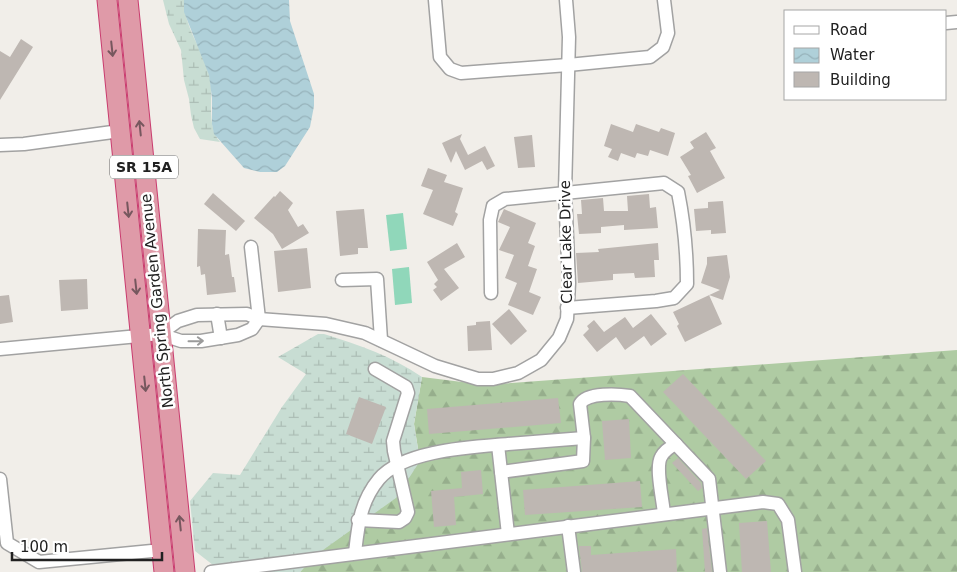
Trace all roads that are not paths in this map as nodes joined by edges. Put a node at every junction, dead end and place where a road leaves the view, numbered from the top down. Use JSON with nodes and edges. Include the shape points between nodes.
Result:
{"nodes":[{"id":1,"x":108,"y":0,"type":"edge"},
{"id":2,"x":128,"y":0,"type":"edge"},
{"id":3,"x":435,"y":0,"type":"edge"},
{"id":4,"x":566,"y":0,"type":"edge"},
{"id":5,"x":664,"y":0,"type":"edge"},
{"id":6,"x":568,"y":65,"type":"junction"},
{"id":7,"x":120,"y":131,"type":"junction"},
{"id":8,"x":0,"y":145,"type":"edge"},
{"id":9,"x":565,"y":192,"type":"junction"},
{"id":10,"x":252,"y":247,"type":"dead end"},
{"id":11,"x":342,"y":280,"type":"dead end"},
{"id":12,"x":491,"y":294,"type":"dead end"},
{"id":13,"x":567,"y":308,"type":"junction"},
{"id":14,"x":217,"y":314,"type":"junction"},
{"id":15,"x":259,"y":319,"type":"junction"},
{"id":16,"x":160,"y":334,"type":"junction"},
{"id":17,"x":140,"y":336,"type":"junction"},
{"id":18,"x":221,"y":338,"type":"junction"},
{"id":19,"x":381,"y":340,"type":"junction"},
{"id":20,"x":0,"y":349,"type":"edge"},
{"id":21,"x":375,"y":369,"type":"dead end"},
{"id":22,"x":584,"y":438,"type":"junction"},
{"id":23,"x":676,"y":444,"type":"junction"},
{"id":24,"x":498,"y":445,"type":"junction"},
{"id":25,"x":397,"y":465,"type":"junction"},
{"id":26,"x":501,"y":472,"type":"junction"},
{"id":27,"x":0,"y":479,"type":"edge"},
{"id":28,"x":1,"y":494,"type":"edge"},
{"id":29,"x":713,"y":508,"type":"junction"},
{"id":30,"x":664,"y":514,"type":"junction"},
{"id":31,"x":358,"y":520,"type":"junction"},
{"id":32,"x":568,"y":526,"type":"junction"},
{"id":33,"x":508,"y":534,"type":"junction"},
{"id":34,"x":162,"y":550,"type":"junction"},
{"id":35,"x":355,"y":554,"type":"junction"},
{"id":36,"x":73,"y":559,"type":"junction"},
{"id":37,"x":75,"y":572,"type":"edge"},
{"id":38,"x":164,"y":572,"type":"edge"},
{"id":39,"x":185,"y":572,"type":"edge"},
{"id":40,"x":211,"y":572,"type":"edge"},
{"id":41,"x":574,"y":572,"type":"edge"},
{"id":42,"x":720,"y":572,"type":"edge"},
{"id":43,"x":795,"y":572,"type":"edge"}],
"edges":[{"from":1,"to":7,"type":"highway","name":"North Spring Garden Avenue","number":"SR 15A","one_way":true},
{"from":16,"to":2,"type":"highway","name":"North Spring Garden Avenue","number":"SR 15A","one_way":true},
{"from":3,"to":6,"type":"street","via":[[440,57],[450,69],[461,73]]},
{"from":4,"to":6,"type":"street","name":"Clear Lake Drive"},
{"from":5,"to":6,"type":"street","via":[[668,33],[663,47],[650,57]]},
{"from":6,"to":9,"type":"street","name":"Clear Lake Drive"},
{"from":7,"to":8,"type":"street"},
{"from":7,"to":17,"type":"highway","name":"North Spring Garden Avenue","number":"SR 15A","one_way":true},
{"from":9,"to":12,"type":"street","via":[[505,199],[493,206],[490,220]]},
{"from":9,"to":13,"type":"street","name":"Clear Lake Drive"},
{"from":9,"to":13,"type":"street","via":[[664,183],[678,192],[687,255],[686,284],[674,298]]},
{"from":10,"to":15,"type":"street"},
{"from":11,"to":19,"type":"street","via":[[377,279]]},
{"from":13,"to":19,"type":"street","name":"Clear Lake Drive","via":[[567,319],[559,338],[541,360],[518,373],[492,379],[478,379],[434,366]]},
{"from":14,"to":15,"type":"street","name":"Clear Lake Drive","via":[[247,314]]},
{"from":14,"to":16,"type":"street","name":"Clear Lake Drive","via":[[178,321]]},
{"from":14,"to":18,"type":"street"},
{"from":15,"to":18,"type":"street","name":"Clear Lake Drive","via":[[252,329]]},
{"from":15,"to":19,"type":"street","name":"Clear Lake Drive","via":[[326,324]]},
{"from":16,"to":17,"type":"street","name":"Clear Lake Drive"},
{"from":16,"to":18,"type":"street","name":"Clear Lake Drive","one_way":true,"via":[[181,340]]},
{"from":39,"to":16,"type":"highway","name":"North Spring Garden Avenue","number":"SR 15A","one_way":true},
{"from":17,"to":20,"type":"street","name":"Clear Lake Drive"},
{"from":17,"to":34,"type":"highway","name":"North Spring Garden Avenue","number":"SR 15A","one_way":true},
{"from":21,"to":25,"type":"street","via":[[406,387],[408,393],[393,441]]},
{"from":22,"to":23,"type":"street","via":[[582,400],[614,394],[630,396]]},
{"from":22,"to":24,"type":"street"},
{"from":22,"to":26,"type":"street","via":[[584,461]]},
{"from":23,"to":29,"type":"street","via":[[708,479]]},
{"from":23,"to":30,"type":"street","via":[[665,451],[658,465]]},
{"from":24,"to":25,"type":"street","via":[[448,449]]},
{"from":24,"to":26,"type":"street"},
{"from":25,"to":31,"type":"street","via":[[379,478],[364,502]]},
{"from":25,"to":31,"type":"street","via":[[408,512],[405,518],[399,522]]},
{"from":26,"to":33,"type":"street"},
{"from":27,"to":28,"type":"street"},
{"from":28,"to":36,"type":"street","via":[[6,543],[40,562]]},
{"from":29,"to":30,"type":"street"},
{"from":29,"to":42,"type":"street"},
{"from":29,"to":43,"type":"street","via":[[763,502],[778,504],[788,520]]},
{"from":30,"to":32,"type":"street"},
{"from":31,"to":35,"type":"street"},
{"from":32,"to":33,"type":"street"},
{"from":32,"to":41,"type":"street"},
{"from":33,"to":35,"type":"street"},
{"from":34,"to":36,"type":"street"},
{"from":34,"to":38,"type":"highway","name":"North Spring Garden Avenue","number":"SR 15A"},
{"from":35,"to":40,"type":"street"},
{"from":36,"to":37,"type":"street"}]}
